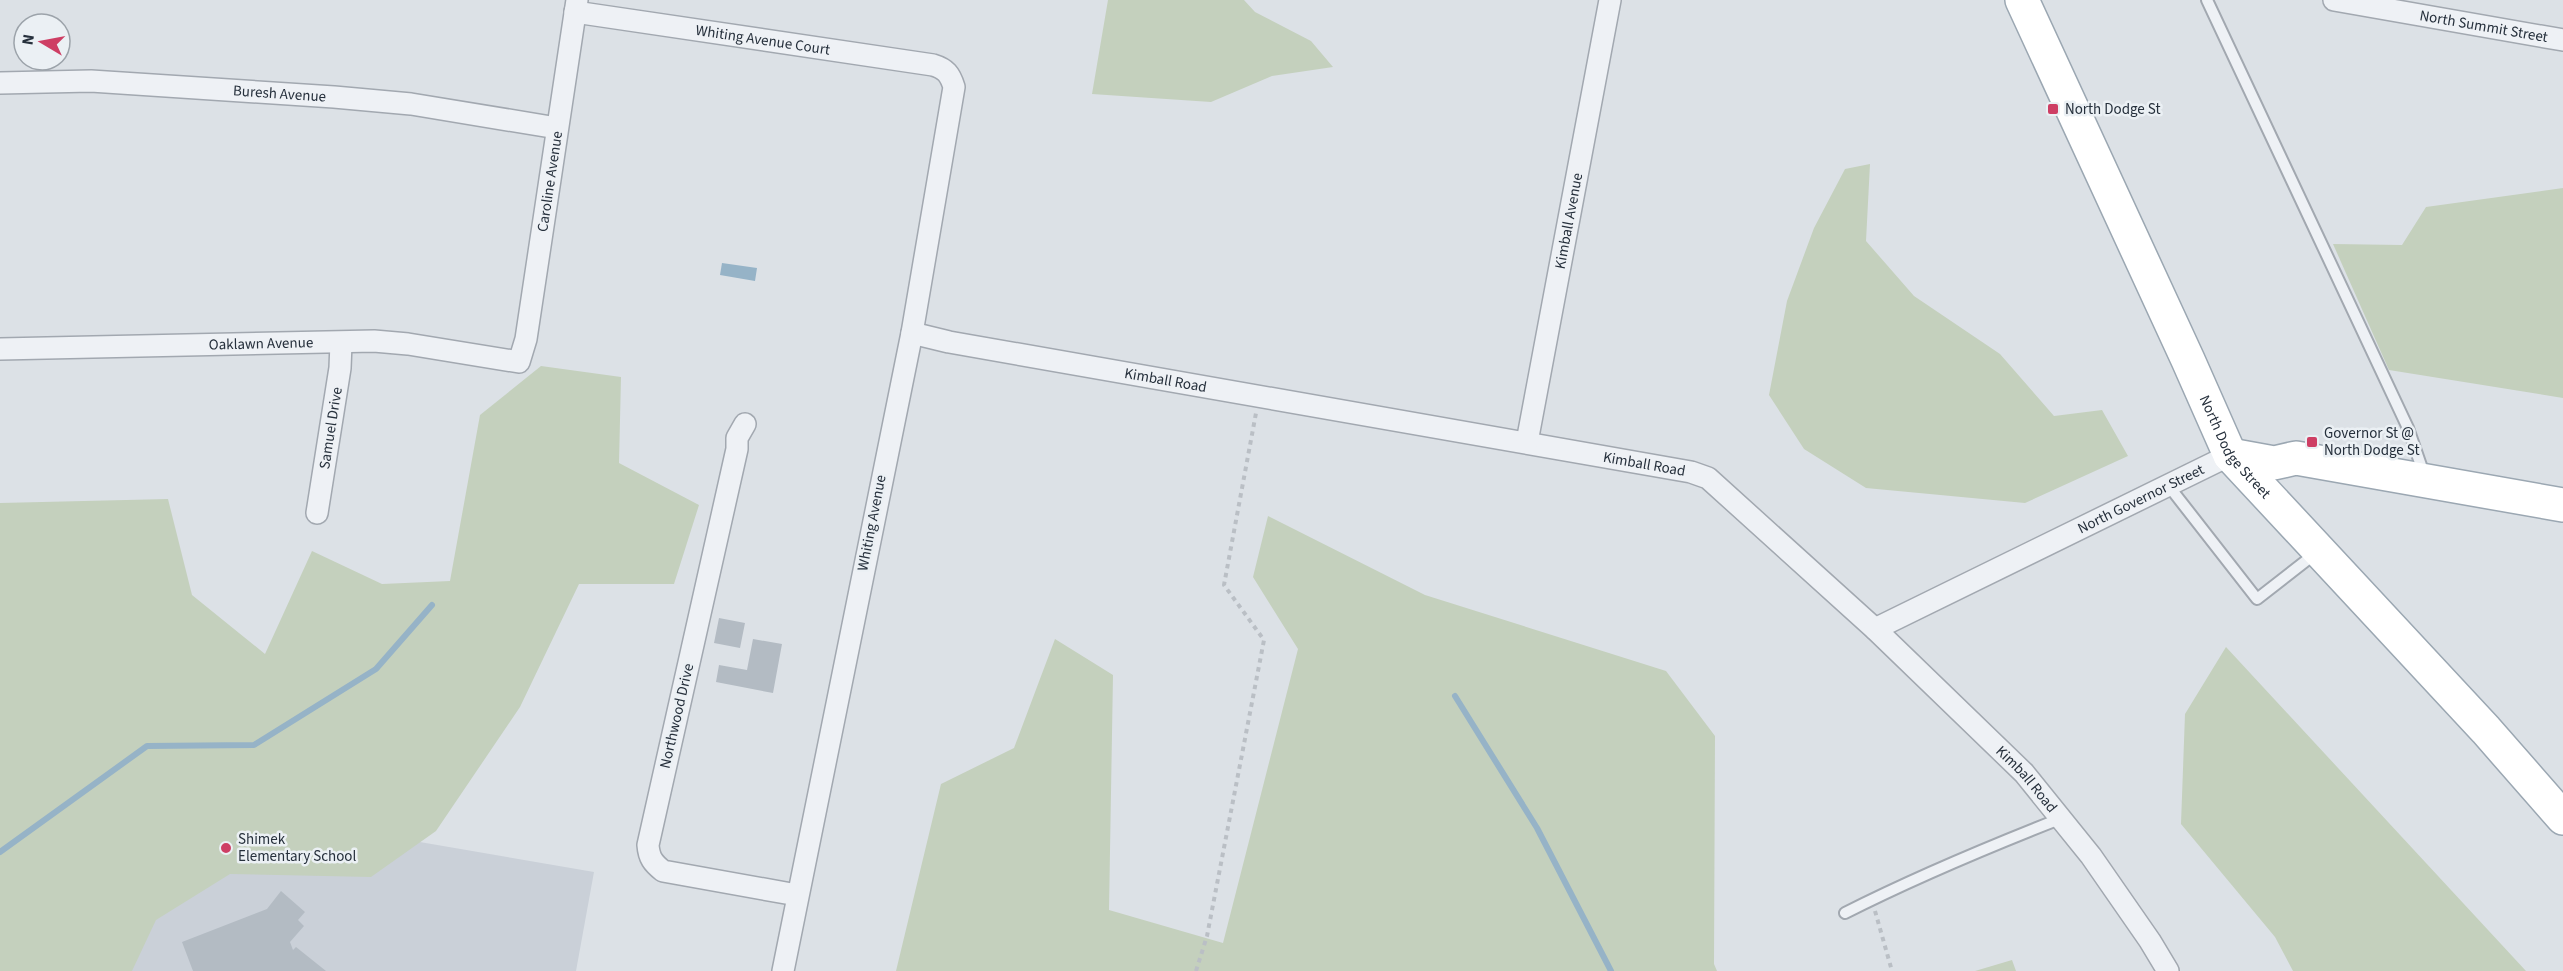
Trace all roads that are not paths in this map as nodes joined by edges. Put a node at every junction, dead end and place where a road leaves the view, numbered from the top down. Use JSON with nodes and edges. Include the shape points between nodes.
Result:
{"nodes":[{"id":1,"x":1610,"y":0,"type":"edge"},
{"id":2,"x":2022,"y":0,"type":"edge"},
{"id":3,"x":2207,"y":0,"type":"edge"},
{"id":4,"x":2334,"y":0,"type":"edge"},
{"id":5,"x":576,"y":6,"type":"edge"},
{"id":6,"x":2563,"y":40,"type":"edge"},
{"id":7,"x":950,"y":74,"type":"joint"},
{"id":8,"x":0,"y":83,"type":"edge"},
{"id":9,"x":557,"y":128,"type":"junction"},
{"id":10,"x":912,"y":333,"type":"junction"},
{"id":11,"x":341,"y":343,"type":"junction"},
{"id":12,"x":0,"y":349,"type":"edge"},
{"id":13,"x":519,"y":362,"type":"joint"},
{"id":14,"x":2212,"y":413,"type":"junction"},
{"id":15,"x":745,"y":424,"type":"dead end"},
{"id":16,"x":1527,"y":442,"type":"junction"},
{"id":17,"x":2230,"y":455,"type":"junction"},
{"id":18,"x":2296,"y":458,"type":"junction"},
{"id":19,"x":2427,"y":481,"type":"junction"},
{"id":20,"x":2168,"y":485,"type":"junction"},
{"id":21,"x":2563,"y":505,"type":"edge"},
{"id":22,"x":317,"y":513,"type":"dead end"},
{"id":23,"x":2286,"y":514,"type":"junction"},
{"id":24,"x":2319,"y":550,"type":"junction"},
{"id":25,"x":1875,"y":629,"type":"junction"},
{"id":26,"x":2062,"y":818,"type":"junction"},
{"id":27,"x":2563,"y":818,"type":"edge"},
{"id":28,"x":797,"y":895,"type":"junction"},
{"id":29,"x":1845,"y":913,"type":"dead end"},
{"id":30,"x":783,"y":971,"type":"edge"},
{"id":31,"x":2168,"y":971,"type":"edge"}],
"edges":[{"from":1,"to":16,"type":"street","name":"Kimball Avenue"},
{"from":2,"to":14,"type":"main road","name":"North Dodge Street"},
{"from":3,"to":19,"type":"lane","via":[[2408,428]]},
{"from":4,"to":6,"type":"street","name":"North Summit Street"},
{"from":5,"to":7,"type":"street","name":"Whiting Avenue Court","via":[[933,65]]},
{"from":5,"to":9,"type":"street","name":"Caroline Avenue"},
{"from":7,"to":10,"type":"street","name":"Whiting Avenue","via":[[954,87]]},
{"from":8,"to":9,"type":"street","name":"Buresh Avenue","via":[[91,81],[334,97],[411,104]]},
{"from":9,"to":13,"type":"street","name":"Caroline Avenue","via":[[526,339]]},
{"from":10,"to":16,"type":"street","name":"Kimball Road"},
{"from":10,"to":28,"type":"street","name":"Whiting Avenue"},
{"from":11,"to":12,"type":"street","name":"Oaklawn Avenue"},
{"from":11,"to":13,"type":"street","name":"Oaklawn Avenue","via":[[408,344]]},
{"from":11,"to":22,"type":"street","name":"Samuel Drive"},
{"from":14,"to":17,"type":"main road","name":"North Dodge Street"},
{"from":14,"to":18,"type":"main road"},
{"from":15,"to":28,"type":"street","name":"Northwood Drive","via":[[737,438],[648,845],[649,856],[663,871]]},
{"from":16,"to":25,"type":"street","name":"Kimball Road","via":[[1708,478]]},
{"from":17,"to":18,"type":"main road","via":[[2274,463]]},
{"from":17,"to":20,"type":"street","name":"North Governor Street"},
{"from":17,"to":23,"type":"main road","name":"North Dodge Street"},
{"from":18,"to":19,"type":"main road"},
{"from":18,"to":23,"type":"main road","via":[[2281,483]]},
{"from":19,"to":21,"type":"main road"},
{"from":20,"to":24,"type":"lane","via":[[2257,599]]},
{"from":20,"to":25,"type":"street","name":"North Governor Street"},
{"from":23,"to":24,"type":"main road","name":"North Dodge Street"},
{"from":24,"to":27,"type":"main road","name":"North Dodge Street"},
{"from":25,"to":26,"type":"street","name":"Kimball Road","via":[[2008,756]]},
{"from":26,"to":29,"type":"lane","via":[[1960,858]]},
{"from":26,"to":31,"type":"street","name":"Kimball Road"},
{"from":28,"to":30,"type":"street","name":"Whiting Avenue"}]}
